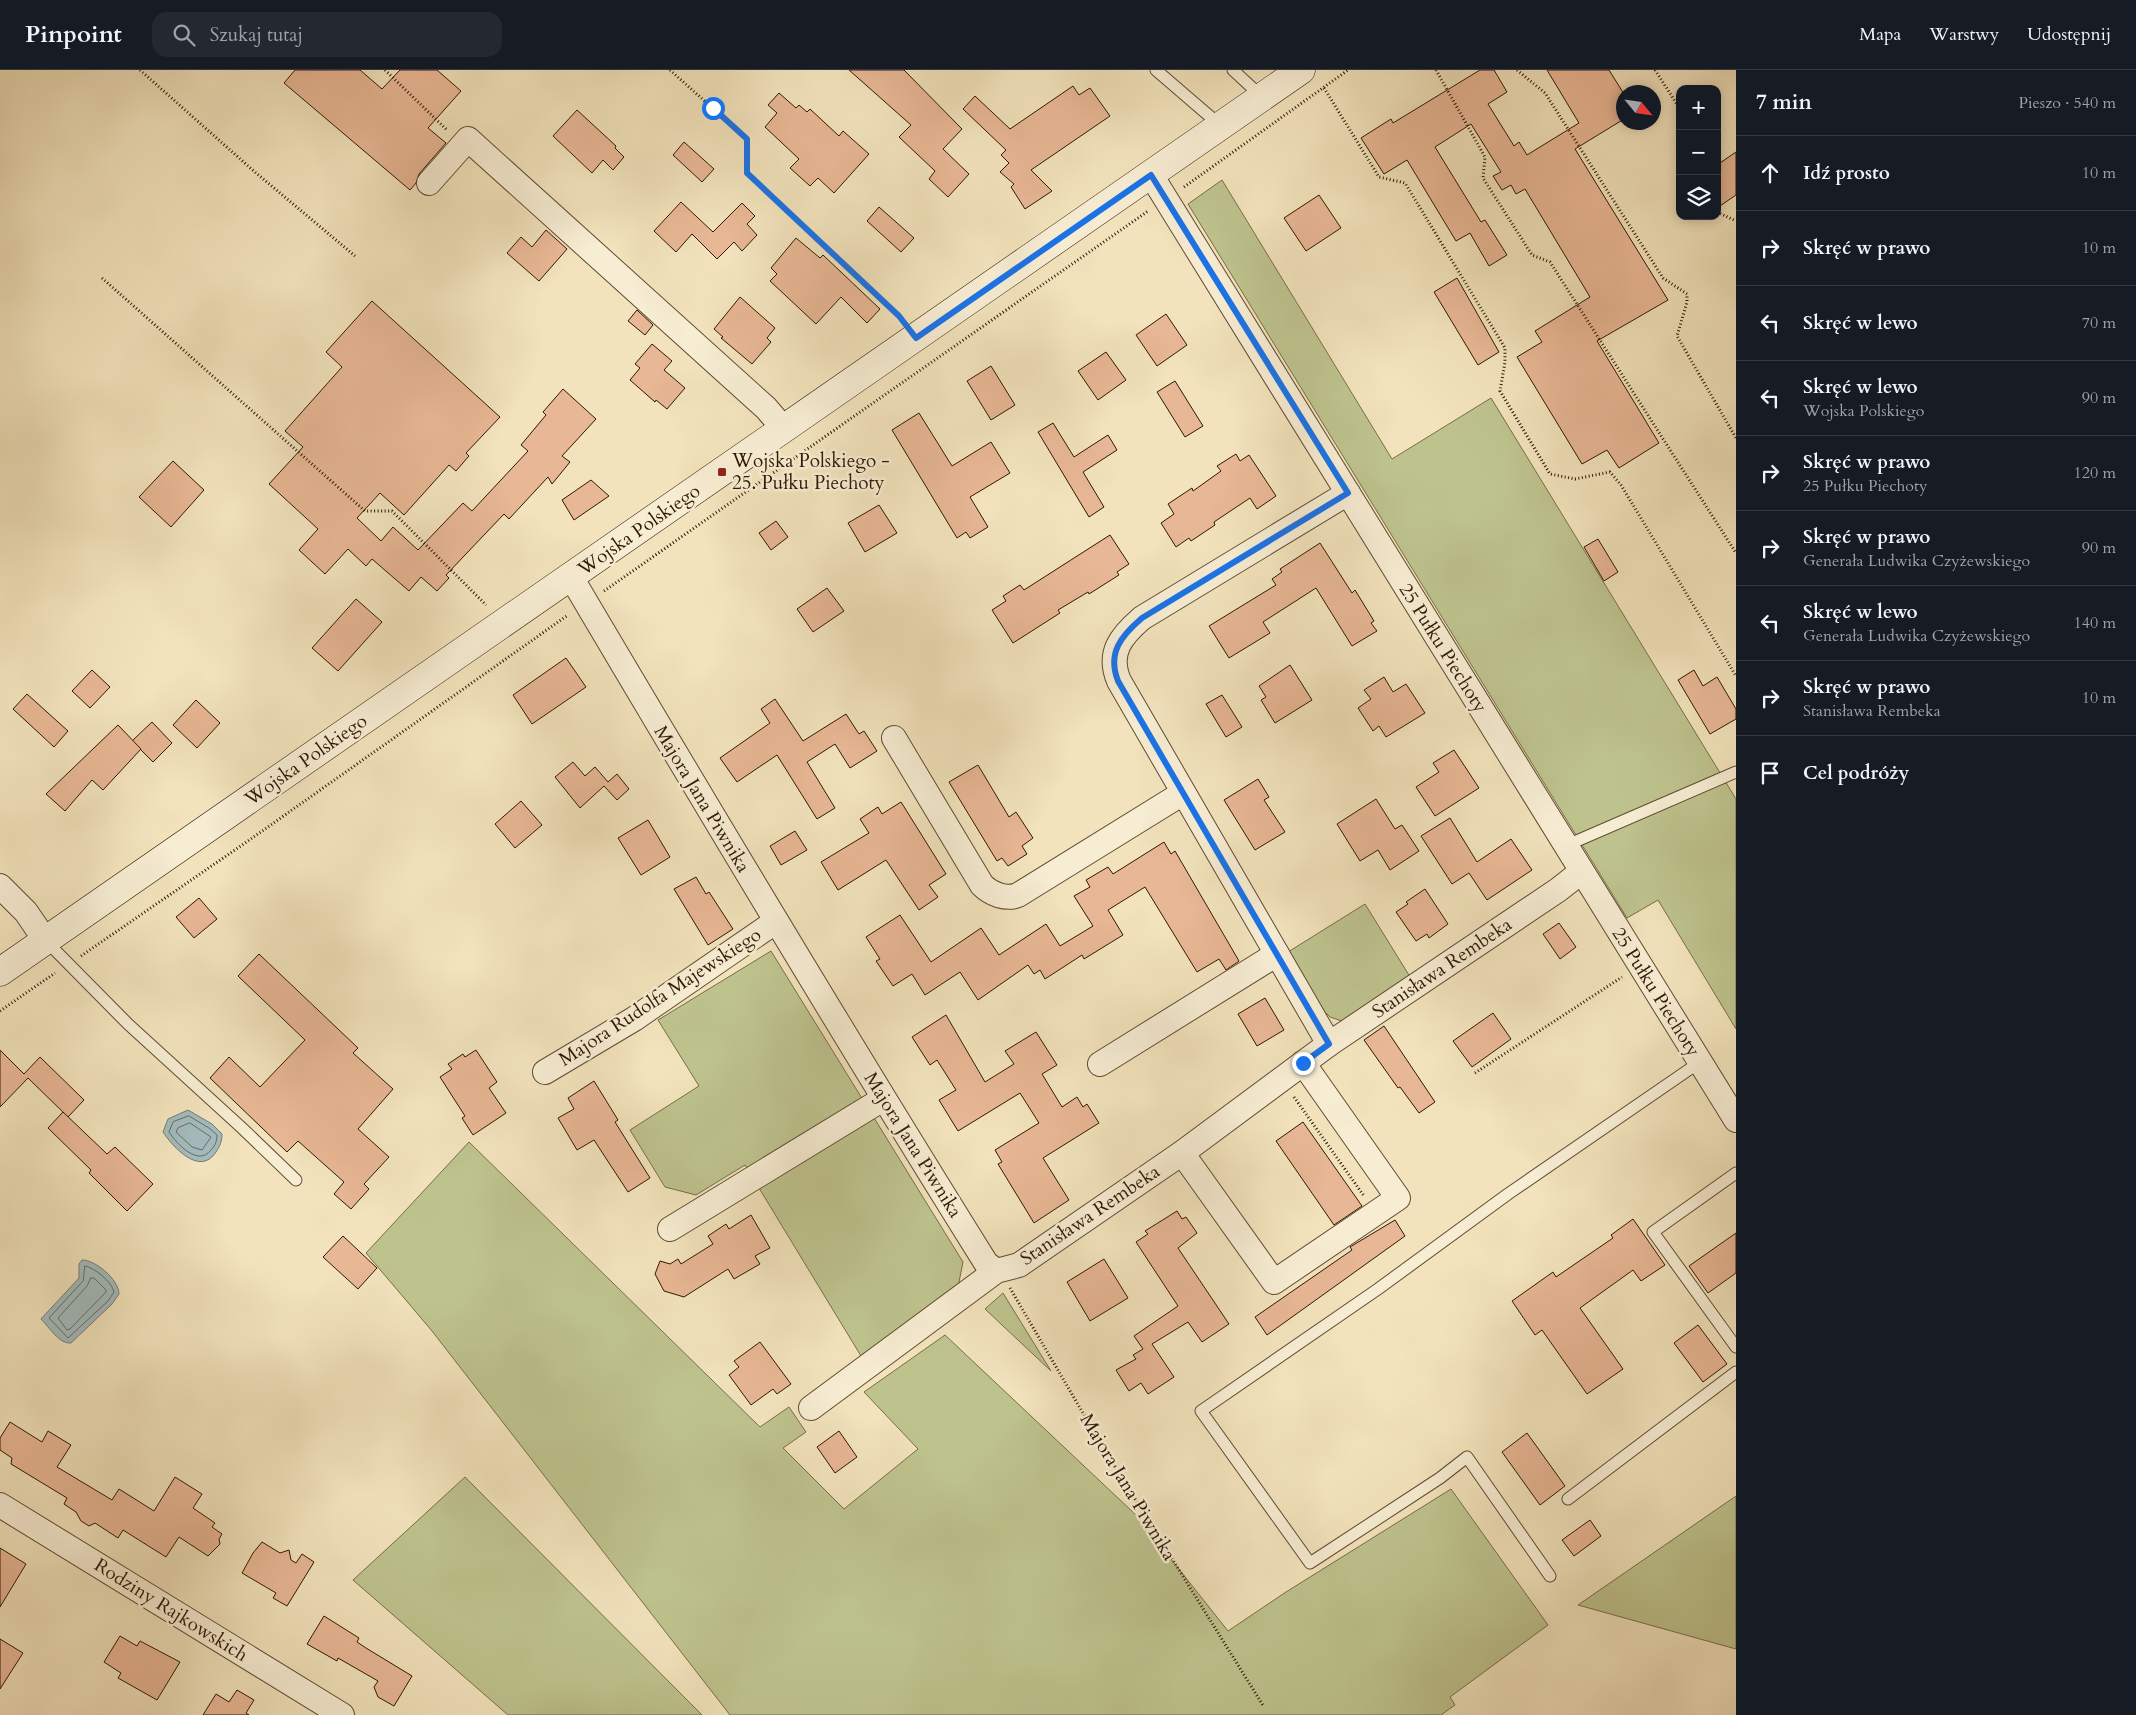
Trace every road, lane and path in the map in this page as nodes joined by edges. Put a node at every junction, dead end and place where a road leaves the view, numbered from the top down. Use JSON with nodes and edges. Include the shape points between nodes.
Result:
{"nodes":[{"id":1,"x":140,"y":70,"type":"edge"},
{"id":2,"x":385,"y":70,"type":"edge"},
{"id":3,"x":670,"y":70,"type":"edge"},
{"id":4,"x":1156,"y":70,"type":"edge"},
{"id":5,"x":1233,"y":70,"type":"edge"},
{"id":6,"x":1348,"y":70,"type":"edge"},
{"id":7,"x":1436,"y":70,"type":"edge"},
{"id":8,"x":1517,"y":70,"type":"edge"},
{"id":9,"x":1655,"y":70,"type":"edge"},
{"id":10,"x":1311,"y":76,"type":"edge"},
{"id":11,"x":1324,"y":88,"type":"junction"},
{"id":12,"x":1262,"y":97,"type":"junction"},
{"id":13,"x":1676,"y":103,"type":"edge"},
{"id":14,"x":1221,"y":126,"type":"junction"},
{"id":15,"x":463,"y":144,"type":"junction"},
{"id":16,"x":1151,"y":175,"type":"junction"},
{"id":17,"x":429,"y":183,"type":"dead end"},
{"id":18,"x":1166,"y":199,"type":"junction"},
{"id":19,"x":1721,"y":214,"type":"edge"},
{"id":20,"x":1736,"y":221,"type":"edge"},
{"id":21,"x":355,"y":256,"type":"dead end"},
{"id":22,"x":102,"y":278,"type":"dead end"},
{"id":23,"x":916,"y":338,"type":"junction"},
{"id":24,"x":784,"y":429,"type":"junction"},
{"id":25,"x":1736,"y":438,"type":"edge"},
{"id":26,"x":1348,"y":493,"type":"junction"},
{"id":27,"x":1736,"y":553,"type":"edge"},
{"id":28,"x":571,"y":576,"type":"junction"},
{"id":29,"x":587,"y":603,"type":"junction"},
{"id":30,"x":497,"y":629,"type":"junction"},
{"id":31,"x":1736,"y":676,"type":"edge"},
{"id":32,"x":894,"y":738,"type":"dead end"},
{"id":33,"x":1736,"y":772,"type":"edge"},
{"id":34,"x":1183,"y":793,"type":"junction"},
{"id":35,"x":1565,"y":846,"type":"junction"},
{"id":36,"x":1581,"y":872,"type":"junction"},
{"id":37,"x":0,"y":886,"type":"edge"},
{"id":38,"x":775,"y":922,"type":"junction"},
{"id":39,"x":44,"y":940,"type":"junction"},
{"id":40,"x":1277,"y":954,"type":"junction"},
{"id":41,"x":69,"y":964,"type":"junction"},
{"id":42,"x":1640,"y":965,"type":"junction"},
{"id":43,"x":0,"y":972,"type":"edge"},
{"id":44,"x":0,"y":1011,"type":"edge"},
{"id":45,"x":1329,"y":1044,"type":"junction"},
{"id":46,"x":1700,"y":1062,"type":"junction"},
{"id":47,"x":1303,"y":1063,"type":"junction"},
{"id":48,"x":1100,"y":1064,"type":"dead end"},
{"id":49,"x":545,"y":1072,"type":"dead end"},
{"id":50,"x":1475,"y":1072,"type":"dead end"},
{"id":51,"x":1281,"y":1079,"type":"junction"},
{"id":52,"x":883,"y":1099,"type":"junction"},
{"id":53,"x":1736,"y":1120,"type":"edge"},
{"id":54,"x":1182,"y":1152,"type":"junction"},
{"id":55,"x":1736,"y":1173,"type":"edge"},
{"id":56,"x":296,"y":1180,"type":"dead end"},
{"id":57,"x":1376,"y":1213,"type":"junction"},
{"id":58,"x":670,"y":1229,"type":"dead end"},
{"id":59,"x":996,"y":1272,"type":"junction"},
{"id":60,"x":1736,"y":1347,"type":"edge"},
{"id":61,"x":1736,"y":1372,"type":"edge"},
{"id":62,"x":811,"y":1408,"type":"dead end"},
{"id":63,"x":1568,"y":1500,"type":"dead end"},
{"id":64,"x":0,"y":1505,"type":"edge"},
{"id":65,"x":1550,"y":1576,"type":"dead end"},
{"id":66,"x":1264,"y":1707,"type":"dead end"},
{"id":67,"x":342,"y":1715,"type":"edge"}],
"edges":[{"from":1,"to":21,"type":"path"},
{"from":2,"to":15,"type":"path"},
{"from":3,"to":23,"type":"path","via":[[747,139],[747,173],[899,316]]},
{"from":4,"to":14,"type":"lane"},
{"from":5,"to":12,"type":"lane"},
{"from":6,"to":11,"type":"path"},
{"from":7,"to":27,"type":"path","via":[[1485,157],[1483,178],[1532,255],[1550,262]]},
{"from":8,"to":25,"type":"path","via":[[1545,92],[1663,278],[1687,294],[1677,336]]},
{"from":9,"to":13,"type":"path"},
{"from":10,"to":11,"type":"path"},
{"from":10,"to":12,"type":"main road","name":"Wojska Polskiego"},
{"from":11,"to":18,"type":"path"},
{"from":11,"to":31,"type":"path","via":[[1379,178],[1405,183],[1505,348],[1500,391],[1550,474],[1575,479],[1610,472],[1621,485]]},
{"from":12,"to":14,"type":"main road","name":"Wojska Polskiego"},
{"from":14,"to":16,"type":"main road","name":"Wojska Polskiego"},
{"from":15,"to":17,"type":"street"},
{"from":15,"to":24,"type":"street","via":[[468,139],[766,408]]},
{"from":16,"to":18,"type":"street","name":"25 Pułku Piechoty"},
{"from":16,"to":23,"type":"main road","name":"Wojska Polskiego"},
{"from":18,"to":26,"type":"street","name":"25 Pułku Piechoty"},
{"from":18,"to":29,"type":"path"},
{"from":19,"to":20,"type":"path"},
{"from":22,"to":30,"type":"path","via":[[366,511],[392,511],[487,606]]},
{"from":23,"to":24,"type":"main road","name":"Wojska Polskiego"},
{"from":24,"to":28,"type":"main road","name":"Wojska Polskiego"},
{"from":26,"to":34,"type":"street","via":[[1142,618],[1118,646],[1113,662],[1118,681]]},
{"from":26,"to":35,"type":"street","name":"25 Pułku Piechoty"},
{"from":28,"to":29,"type":"street","name":"Majora Jana Piwnika"},
{"from":28,"to":30,"type":"main road","name":"Wojska Polskiego"},
{"from":29,"to":38,"type":"street","name":"Majora Jana Piwnika"},
{"from":29,"to":41,"type":"path"},
{"from":30,"to":39,"type":"main road","name":"Wojska Polskiego"},
{"from":32,"to":34,"type":"street","via":[[982,885],[1004,897],[1018,895]]},
{"from":33,"to":35,"type":"lane"},
{"from":34,"to":40,"type":"street"},
{"from":35,"to":36,"type":"street","name":"25 Pułku Piechoty"},
{"from":36,"to":42,"type":"street","name":"25 Pułku Piechoty"},
{"from":36,"to":45,"type":"street","name":"Stanisława Rembeka"},
{"from":37,"to":39,"type":"street","via":[[26,912]]},
{"from":38,"to":49,"type":"street","name":"Majora Rudolfa Majewskiego","via":[[634,1019]]},
{"from":38,"to":52,"type":"street","name":"Majora Jana Piwnika"},
{"from":39,"to":41,"type":"lane"},
{"from":39,"to":43,"type":"main road","name":"Wojska Polskiego"},
{"from":40,"to":45,"type":"street"},
{"from":40,"to":48,"type":"street"},
{"from":41,"to":44,"type":"path"},
{"from":41,"to":56,"type":"lane","via":[[128,1024]]},
{"from":42,"to":46,"type":"street","name":"25 Pułku Piechoty"},
{"from":42,"to":50,"type":"path"},
{"from":45,"to":47,"type":"street","name":"Stanisława Rembeka"},
{"from":46,"to":53,"type":"street","name":"25 Pułku Piechoty"},
{"from":46,"to":65,"type":"lane","via":[[1201,1411],[1310,1563],[1467,1457]]},
{"from":47,"to":51,"type":"street","name":"Stanisława Rembeka"},
{"from":47,"to":57,"type":"street","via":[[1398,1198]]},
{"from":51,"to":54,"type":"street","name":"Stanisława Rembeka"},
{"from":51,"to":57,"type":"path"},
{"from":52,"to":58,"type":"street"},
{"from":52,"to":59,"type":"street","name":"Majora Jana Piwnika","via":[[986,1262]]},
{"from":54,"to":57,"type":"street","via":[[1274,1282]]},
{"from":54,"to":59,"type":"street","name":"Stanisława Rembeka","via":[[1019,1265]]},
{"from":55,"to":60,"type":"lane","via":[[1653,1232]]},
{"from":59,"to":62,"type":"street"},
{"from":59,"to":66,"type":"path","name":"Majora Jana Piwnika","via":[[1006,1282],[1101,1444]]},
{"from":61,"to":63,"type":"lane"},
{"from":64,"to":67,"type":"street","name":"Rodziny Rajkowskich"}]}
